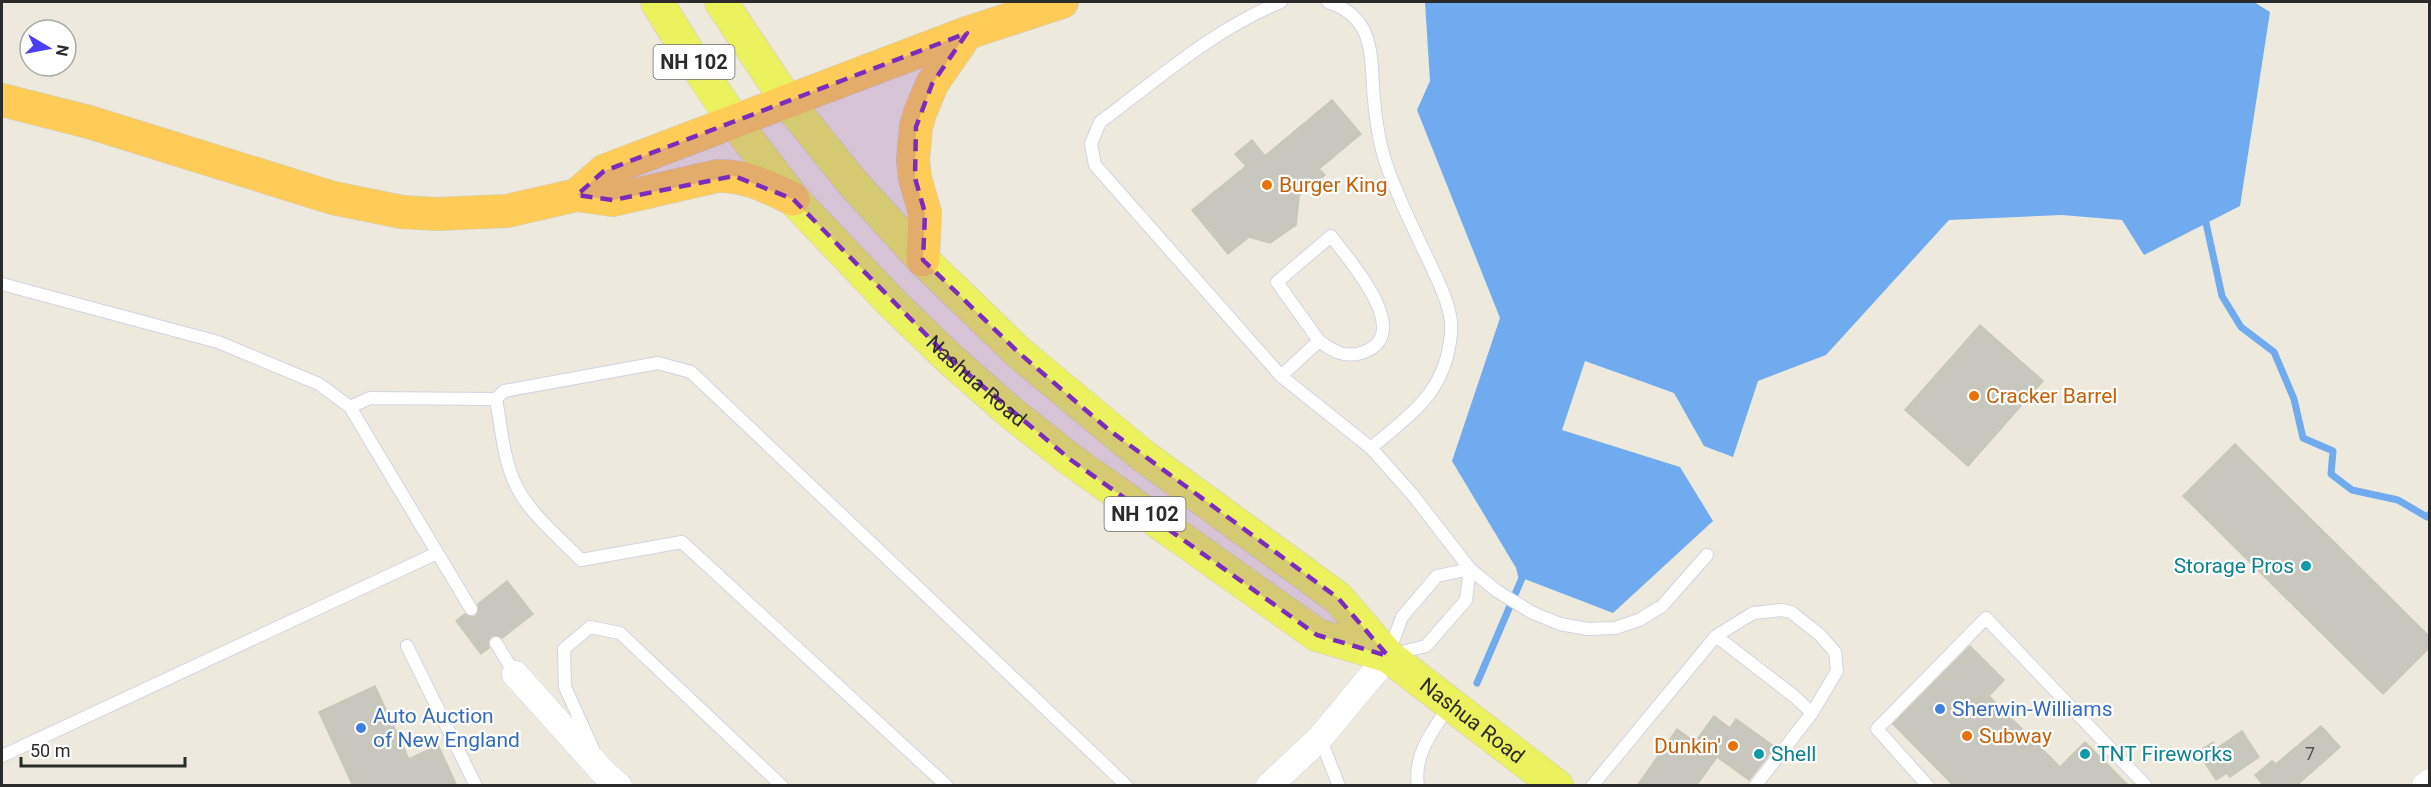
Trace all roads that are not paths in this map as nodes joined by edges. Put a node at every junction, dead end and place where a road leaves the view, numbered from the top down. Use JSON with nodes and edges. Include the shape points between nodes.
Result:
{"nodes":[{"id":1,"x":657,"y":2,"type":"edge"},
{"id":2,"x":721,"y":2,"type":"edge"},
{"id":3,"x":1062,"y":2,"type":"edge"},
{"id":4,"x":1281,"y":2,"type":"edge"},
{"id":5,"x":1328,"y":2,"type":"edge"},
{"id":6,"x":967,"y":33,"type":"junction"},
{"id":7,"x":2,"y":100,"type":"edge"},
{"id":8,"x":787,"y":101,"type":"junction"},
{"id":9,"x":735,"y":121,"type":"junction"},
{"id":10,"x":577,"y":195,"type":"junction"},
{"id":11,"x":793,"y":199,"type":"junction"},
{"id":12,"x":923,"y":261,"type":"junction"},
{"id":13,"x":2,"y":284,"type":"edge"},
{"id":14,"x":1319,"y":341,"type":"junction"},
{"id":15,"x":1281,"y":376,"type":"junction"},
{"id":16,"x":496,"y":399,"type":"junction"},
{"id":17,"x":350,"y":407,"type":"junction"},
{"id":18,"x":1371,"y":448,"type":"junction"},
{"id":19,"x":437,"y":553,"type":"junction"},
{"id":20,"x":1707,"y":555,"type":"dead end"},
{"id":21,"x":1470,"y":569,"type":"junction"},
{"id":22,"x":471,"y":609,"type":"dead end"},
{"id":23,"x":1716,"y":636,"type":"junction"},
{"id":24,"x":496,"y":643,"type":"dead end"},
{"id":25,"x":407,"y":646,"type":"dead end"},
{"id":26,"x":1388,"y":656,"type":"junction"},
{"id":27,"x":515,"y":674,"type":"joint"},
{"id":28,"x":1450,"y":704,"type":"junction"},
{"id":29,"x":1812,"y":713,"type":"junction"},
{"id":30,"x":1320,"y":738,"type":"junction"},
{"id":31,"x":2,"y":756,"type":"edge"},
{"id":32,"x":611,"y":779,"type":"edge"},
{"id":33,"x":1758,"y":781,"type":"edge"},
{"id":34,"x":2430,"y":782,"type":"edge"},
{"id":35,"x":1549,"y":783,"type":"edge"},
{"id":36,"x":476,"y":786,"type":"edge"},
{"id":37,"x":782,"y":786,"type":"edge"},
{"id":38,"x":947,"y":786,"type":"edge"},
{"id":39,"x":1127,"y":786,"type":"edge"},
{"id":40,"x":1269,"y":786,"type":"edge"},
{"id":41,"x":1339,"y":786,"type":"edge"},
{"id":42,"x":1418,"y":786,"type":"edge"},
{"id":43,"x":1592,"y":786,"type":"edge"},
{"id":44,"x":1928,"y":786,"type":"edge"},
{"id":45,"x":2146,"y":786,"type":"edge"},
{"id":46,"x":2425,"y":786,"type":"edge"}],
"edges":[{"from":1,"to":9,"type":"main road","name":"Nashua Road","number":"NH 102"},
{"from":2,"to":8,"type":"main road","name":"Nashua Road","number":"NH 102"},
{"from":3,"to":6,"type":"highway"},
{"from":4,"to":15,"type":"lane","via":[[1220,34],[1100,122],[1090,144],[1095,165]]},
{"from":5,"to":18,"type":"lane","via":[[1350,13],[1367,38],[1386,164],[1446,300],[1452,329],[1443,373],[1432,391]]},
{"from":6,"to":8,"type":"highway"},
{"from":6,"to":12,"type":"highway","via":[[932,84],[916,127],[913,160],[925,213]]},
{"from":7,"to":10,"type":"highway","via":[[333,198],[390,210],[471,214],[507,211]]},
{"from":8,"to":9,"type":"highway"},
{"from":8,"to":12,"type":"main road","name":"Nashua Road","number":"NH 102","via":[[851,181]]},
{"from":9,"to":10,"type":"highway","via":[[604,171]]},
{"from":9,"to":11,"type":"main road","name":"Nashua Road","number":"NH 102"},
{"from":10,"to":11,"type":"highway","via":[[613,200],[705,178],[734,176],[758,182]]},
{"from":11,"to":26,"type":"main road","name":"Nashua Road","number":"NH 102","via":[[949,358],[1071,460],[1317,635]]},
{"from":12,"to":26,"type":"main road","name":"Nashua Road","number":"NH 102","via":[[1018,352],[1109,430],[1338,598]]},
{"from":13,"to":17,"type":"lane","via":[[218,342],[319,384]]},
{"from":14,"to":14,"type":"lane","via":[[1335,353],[1354,355],[1370,350],[1379,339],[1383,323],[1380,305],[1331,236],[1277,282]]},
{"from":14,"to":15,"type":"lane"},
{"from":15,"to":18,"type":"lane"},
{"from":16,"to":17,"type":"lane","via":[[370,398]]},
{"from":16,"to":38,"type":"lane","via":[[514,482],[529,505],[581,560],[682,542]]},
{"from":16,"to":39,"type":"lane","via":[[504,391],[658,363],[691,372]]},
{"from":17,"to":19,"type":"lane"},
{"from":18,"to":21,"type":"lane"},
{"from":19,"to":22,"type":"lane"},
{"from":19,"to":31,"type":"lane"},
{"from":20,"to":21,"type":"lane","via":[[1662,606],[1623,626],[1588,629],[1560,624],[1531,612]]},
{"from":21,"to":26,"type":"lane","via":[[1437,576],[1402,617]]},
{"from":21,"to":26,"type":"lane","via":[[1466,600],[1426,646]]},
{"from":23,"to":29,"type":"lane"},
{"from":23,"to":29,"type":"lane","via":[[1753,614],[1781,610],[1791,612],[1821,635],[1835,652],[1837,671]]},
{"from":23,"to":43,"type":"lane"},
{"from":24,"to":27,"type":"lane"},
{"from":25,"to":36,"type":"lane"},
{"from":26,"to":28,"type":"main road","name":"Nashua Road","number":"NH 102"},
{"from":26,"to":30,"type":"street"},
{"from":27,"to":32,"type":"street"},
{"from":28,"to":35,"type":"main road","name":"Nashua Road","number":"NH 102"},
{"from":28,"to":42,"type":"lane","via":[[1419,755]]},
{"from":29,"to":33,"type":"lane"},
{"from":30,"to":40,"type":"street"},
{"from":30,"to":41,"type":"lane"},
{"from":32,"to":37,"type":"lane","via":[[565,687],[564,649],[590,627],[620,633]]},
{"from":34,"to":46,"type":"street"},
{"from":44,"to":45,"type":"lane","via":[[1877,729],[1986,618]]}]}
